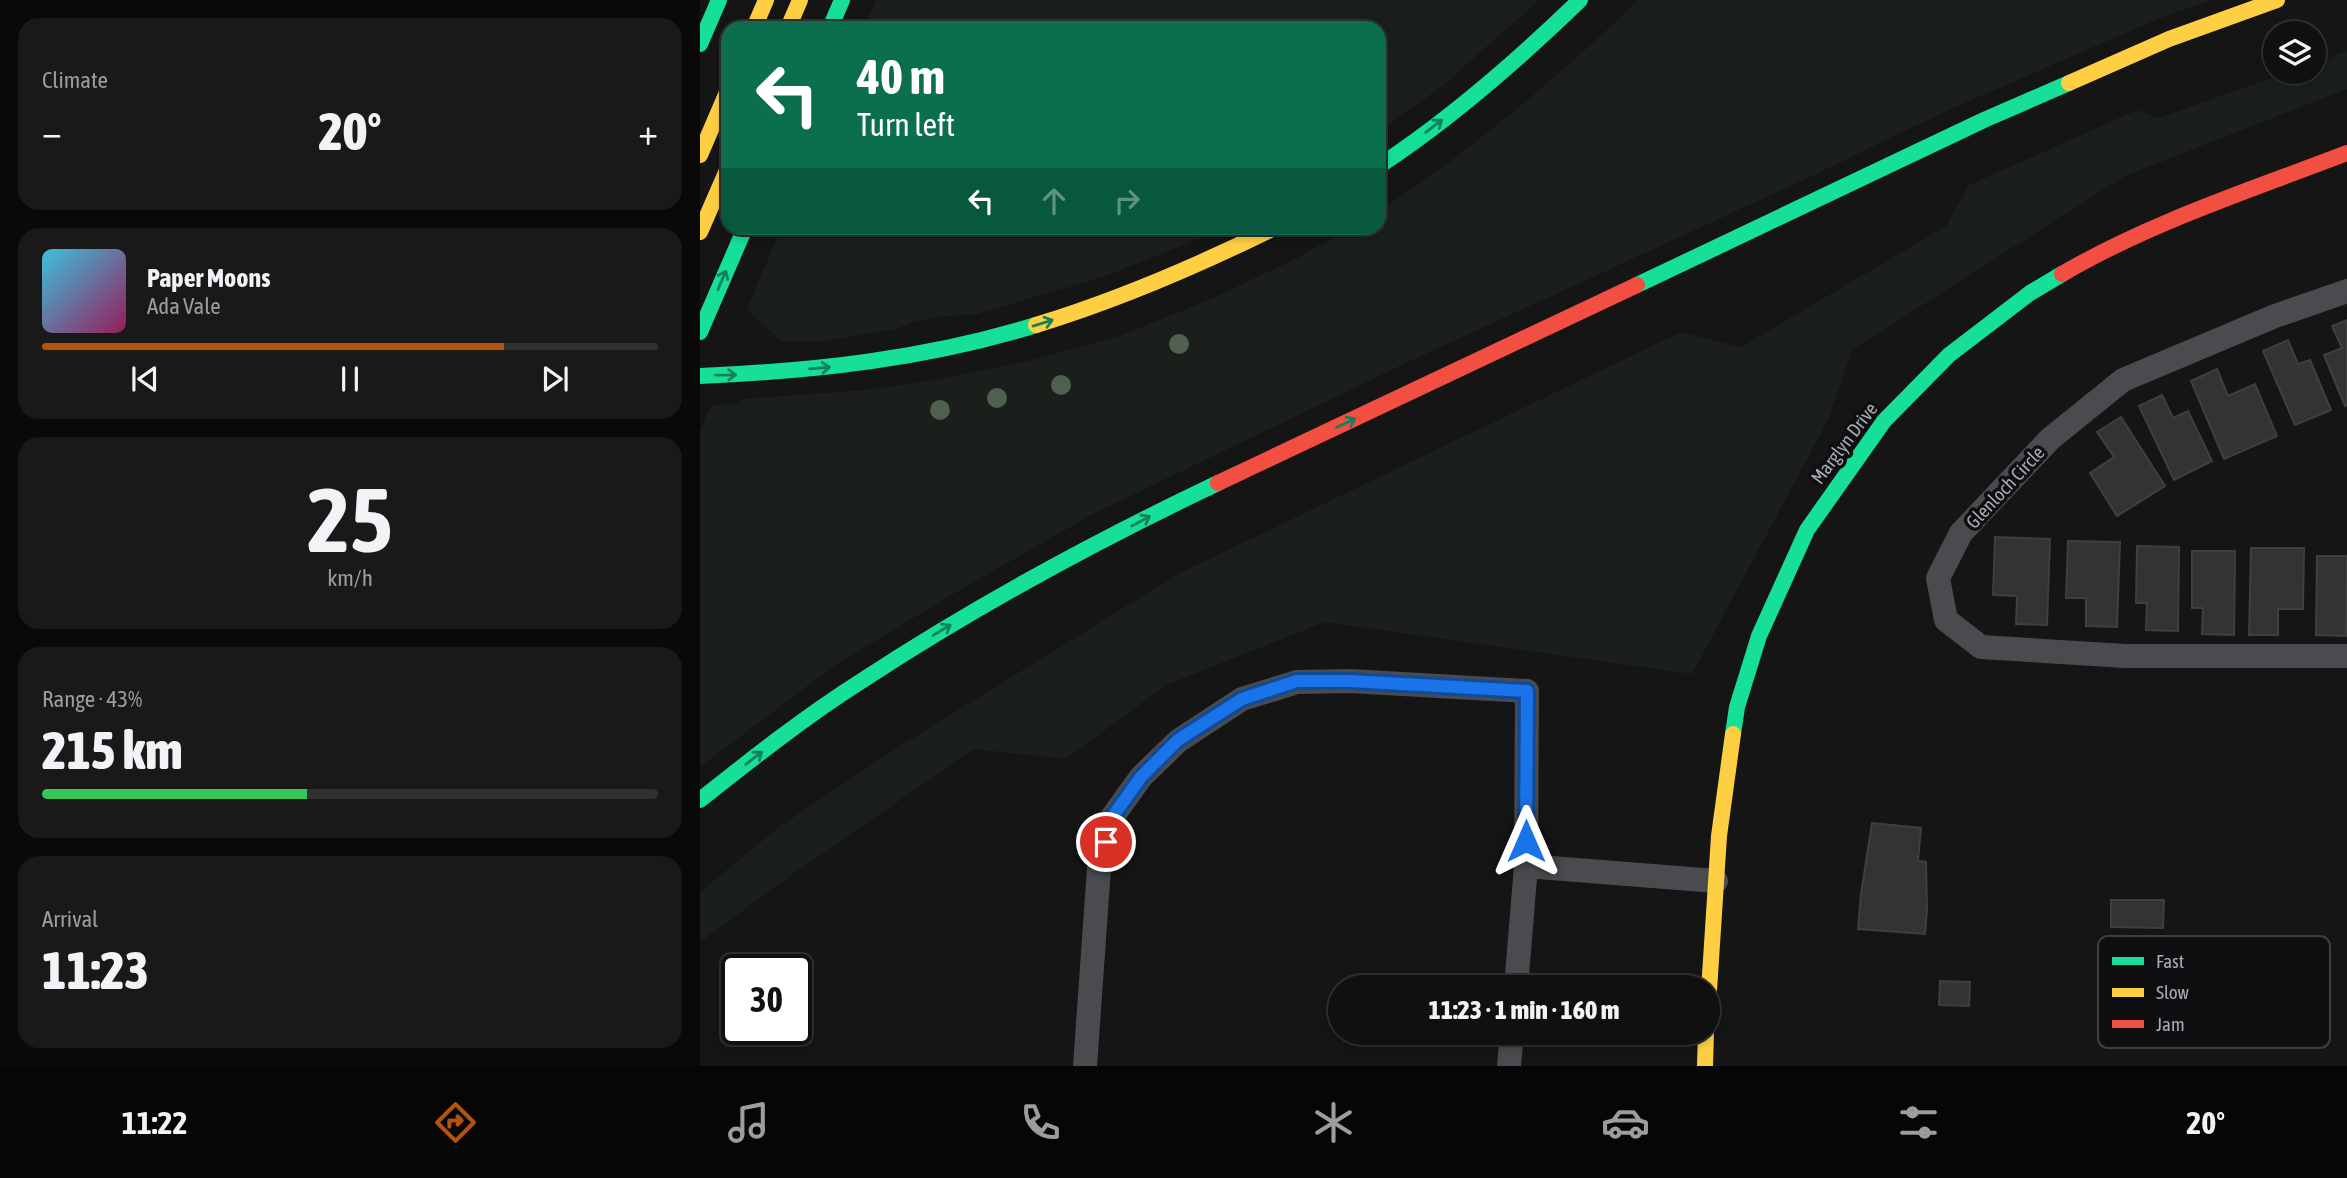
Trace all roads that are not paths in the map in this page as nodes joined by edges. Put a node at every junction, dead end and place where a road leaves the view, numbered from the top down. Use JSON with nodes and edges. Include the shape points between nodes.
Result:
{"nodes":[{"id":1,"x":719,"y":0,"type":"edge"},
{"id":2,"x":766,"y":0,"type":"edge"},
{"id":3,"x":800,"y":0,"type":"edge"},
{"id":4,"x":842,"y":0,"type":"edge"},
{"id":5,"x":1580,"y":0,"type":"edge"},
{"id":6,"x":2277,"y":0,"type":"edge"},
{"id":7,"x":757,"y":21,"type":"edge"},
{"id":8,"x":791,"y":21,"type":"edge"},
{"id":9,"x":833,"y":21,"type":"edge"},
{"id":10,"x":700,"y":44,"type":"edge"},
{"id":11,"x":721,"y":106,"type":"edge"},
{"id":12,"x":2347,"y":153,"type":"edge"},
{"id":13,"x":700,"y":155,"type":"edge"},
{"id":14,"x":1386,"y":161,"type":"edge"},
{"id":15,"x":721,"y":184,"type":"edge"},
{"id":16,"x":700,"y":232,"type":"edge"},
{"id":17,"x":742,"y":235,"type":"edge"},
{"id":18,"x":1260,"y":235,"type":"edge"},
{"id":19,"x":2347,"y":291,"type":"edge"},
{"id":20,"x":700,"y":332,"type":"edge"},
{"id":21,"x":700,"y":376,"type":"edge"},
{"id":22,"x":2347,"y":656,"type":"edge"},
{"id":23,"x":700,"y":800,"type":"edge"},
{"id":24,"x":1526,"y":866,"type":"junction"},
{"id":25,"x":1716,"y":881,"type":"junction"},
{"id":26,"x":1517,"y":975,"type":"edge"},
{"id":27,"x":1710,"y":975,"type":"edge"},
{"id":28,"x":1511,"y":1045,"type":"edge"},
{"id":29,"x":1705,"y":1045,"type":"edge"},
{"id":30,"x":1085,"y":1066,"type":"edge"},
{"id":31,"x":1509,"y":1066,"type":"edge"},
{"id":32,"x":1704,"y":1066,"type":"edge"}],
"edges":[{"from":1,"to":10,"type":"main road"},
{"from":2,"to":7,"type":"main road"},
{"from":3,"to":8,"type":"main road"},
{"from":4,"to":9,"type":"main road"},
{"from":14,"to":5,"type":"main road","one_way":true,"via":[[1470,99]]},
{"from":23,"to":6,"type":"main road","one_way":true,"via":[[861,681],[948,626],[1149,516],[1984,120],[2169,39]]},
{"from":11,"to":13,"type":"main road"},
{"from":12,"to":25,"type":"main road","name":"Marglyn Drive","via":[[2097,254],[2030,293],[1949,355],[1884,421],[1807,530],[1759,636],[1737,706]]},
{"from":15,"to":16,"type":"main road"},
{"from":20,"to":17,"type":"main road","one_way":true},
{"from":21,"to":18,"type":"main road","one_way":true,"via":[[850,366],[946,348],[1041,324],[1135,291]]},
{"from":19,"to":22,"type":"street","name":"Glenloch Circle","via":[[2123,380],[2050,439],[1970,523],[1938,578],[1946,620],[1981,647],[2124,656]]},
{"from":24,"to":25,"type":"street"},
{"from":24,"to":26,"type":"street"},
{"from":24,"to":30,"type":"street","via":[[1527,691],[1297,681],[1242,699],[1178,740],[1141,777],[1113,816],[1099,868]]},
{"from":25,"to":27,"type":"main road","name":"Marglyn Drive"},
{"from":28,"to":31,"type":"street"},
{"from":29,"to":32,"type":"main road"}]}
